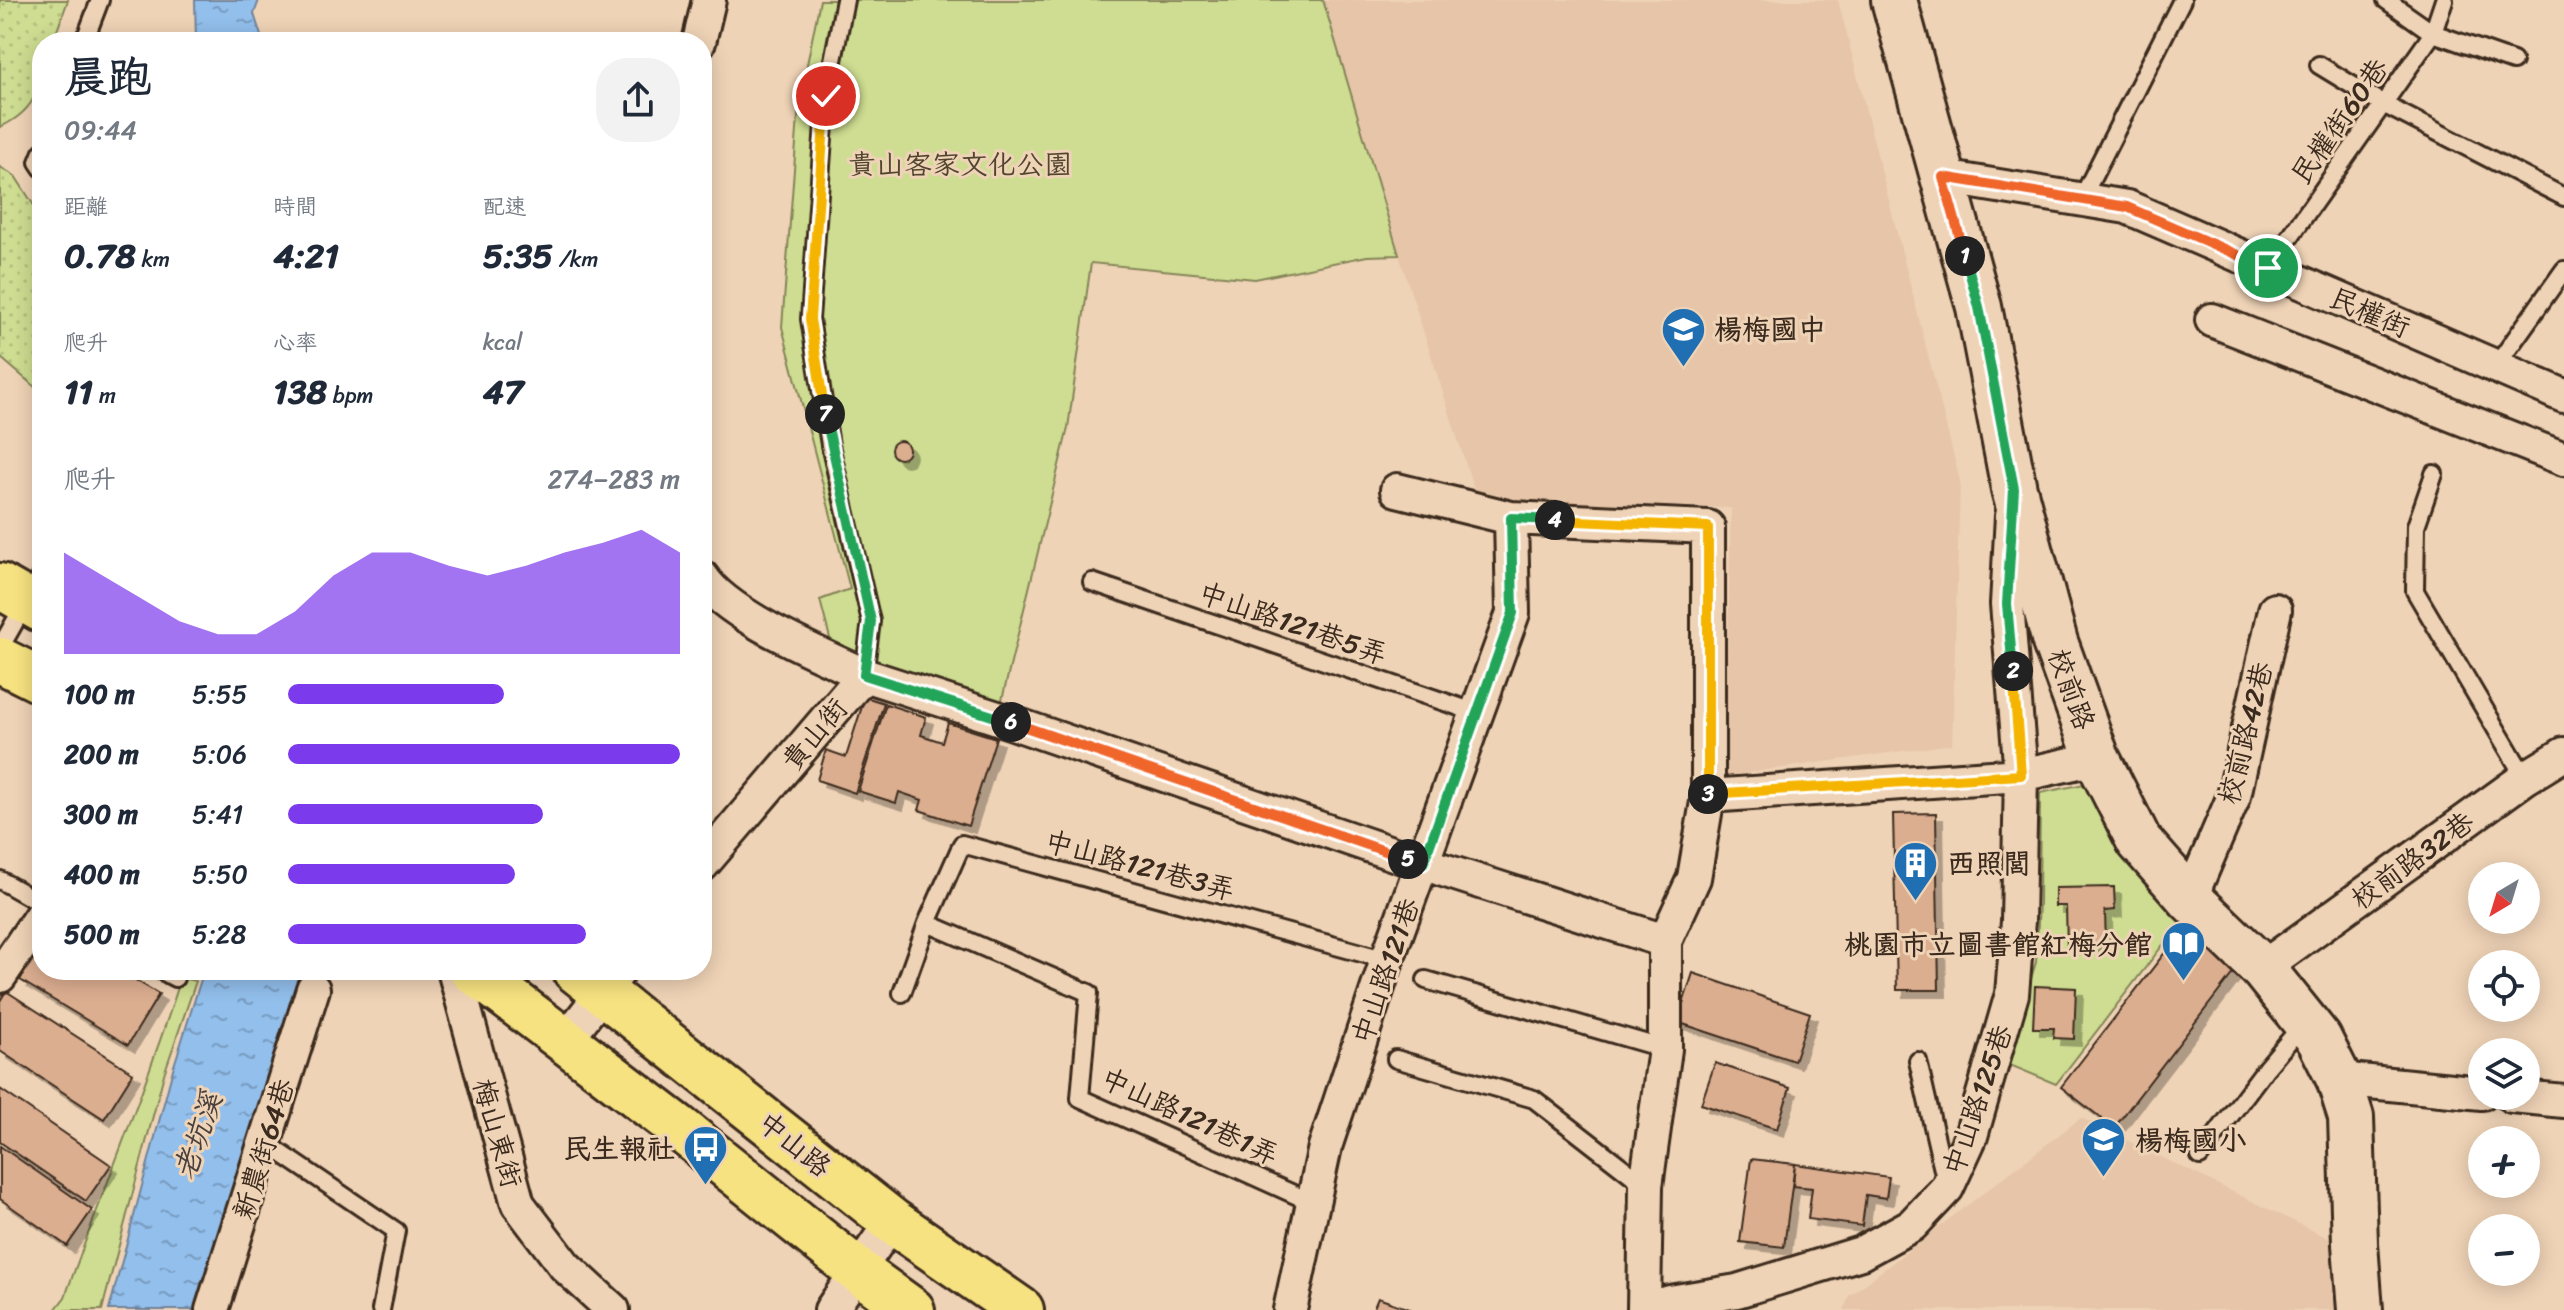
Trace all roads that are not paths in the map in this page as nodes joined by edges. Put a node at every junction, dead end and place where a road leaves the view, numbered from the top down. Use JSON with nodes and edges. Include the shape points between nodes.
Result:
{"nodes":[{"id":1,"x":100,"y":0,"type":"edge"},
{"id":2,"x":709,"y":0,"type":"edge"},
{"id":3,"x":845,"y":0,"type":"edge"},
{"id":4,"x":1894,"y":0,"type":"edge"},
{"id":5,"x":2182,"y":0,"type":"edge"},
{"id":6,"x":2386,"y":0,"type":"edge"},
{"id":7,"x":2444,"y":0,"type":"edge"},
{"id":8,"x":88,"y":32,"type":"edge"},
{"id":9,"x":701,"y":32,"type":"edge"},
{"id":10,"x":2433,"y":33,"type":"junction"},
{"id":11,"x":2513,"y":61,"type":"dead end"},
{"id":12,"x":2319,"y":65,"type":"dead end"},
{"id":13,"x":2383,"y":104,"type":"junction"},
{"id":14,"x":1943,"y":177,"type":"junction"},
{"id":15,"x":2564,"y":197,"type":"edge"},
{"id":16,"x":2081,"y":200,"type":"junction"},
{"id":17,"x":2268,"y":268,"type":"junction"},
{"id":18,"x":2564,"y":270,"type":"edge"},
{"id":19,"x":2212,"y":320,"type":"dead end"},
{"id":20,"x":2496,"y":366,"type":"junction"},
{"id":21,"x":2564,"y":396,"type":"edge"},
{"id":22,"x":2564,"y":459,"type":"edge"},
{"id":23,"x":2434,"y":474,"type":"dead end"},
{"id":24,"x":2014,"y":489,"type":"junction"},
{"id":25,"x":1397,"y":490,"type":"dead end"},
{"id":26,"x":1511,"y":518,"type":"junction"},
{"id":27,"x":1092,"y":582,"type":"dead end"},
{"id":28,"x":712,"y":590,"type":"edge"},
{"id":29,"x":28,"y":593,"type":"edge"},
{"id":30,"x":2275,"y":610,"type":"dead end"},
{"id":31,"x":0,"y":648,"type":"edge"},
{"id":32,"x":0,"y":660,"type":"edge"},
{"id":33,"x":864,"y":675,"type":"junction"},
{"id":34,"x":32,"y":676,"type":"edge"},
{"id":35,"x":1477,"y":713,"type":"junction"},
{"id":36,"x":2564,"y":754,"type":"edge"},
{"id":37,"x":2097,"y":758,"type":"junction"},
{"id":38,"x":2021,"y":775,"type":"junction"},
{"id":39,"x":2525,"y":778,"type":"junction"},
{"id":40,"x":1708,"y":796,"type":"junction"},
{"id":41,"x":712,"y":853,"type":"edge"},
{"id":42,"x":1432,"y":867,"type":"junction"},
{"id":43,"x":0,"y":880,"type":"edge"},
{"id":44,"x":32,"y":898,"type":"edge"},
{"id":45,"x":2190,"y":899,"type":"junction"},
{"id":46,"x":927,"y":923,"type":"junction"},
{"id":47,"x":32,"y":929,"type":"edge"},
{"id":48,"x":1665,"y":941,"type":"junction"},
{"id":49,"x":1387,"y":960,"type":"junction"},
{"id":50,"x":2262,"y":968,"type":"junction"},
{"id":51,"x":0,"y":976,"type":"edge"},
{"id":52,"x":457,"y":980,"type":"edge"},
{"id":53,"x":485,"y":980,"type":"edge"},
{"id":54,"x":598,"y":980,"type":"edge"},
{"id":55,"x":604,"y":980,"type":"edge"},
{"id":56,"x":1426,"y":980,"type":"dead end"},
{"id":57,"x":313,"y":989,"type":"dead end"},
{"id":58,"x":902,"y":993,"type":"dead end"},
{"id":59,"x":2306,"y":1022,"type":"junction"},
{"id":60,"x":565,"y":1041,"type":"junction"},
{"id":61,"x":1665,"y":1049,"type":"junction"},
{"id":62,"x":1396,"y":1059,"type":"dead end"},
{"id":63,"x":1918,"y":1061,"type":"dead end"},
{"id":64,"x":2339,"y":1079,"type":"junction"},
{"id":65,"x":2468,"y":1092,"type":"edge"},
{"id":66,"x":2540,"y":1099,"type":"edge"},
{"id":67,"x":2564,"y":1101,"type":"edge"},
{"id":68,"x":266,"y":1143,"type":"junction"},
{"id":69,"x":2200,"y":1156,"type":"dead end"},
{"id":70,"x":1646,"y":1186,"type":"junction"},
{"id":71,"x":1947,"y":1188,"type":"junction"},
{"id":72,"x":1311,"y":1202,"type":"junction"},
{"id":73,"x":892,"y":1221,"type":"junction"},
{"id":74,"x":858,"y":1271,"type":"junction"},
{"id":75,"x":212,"y":1310,"type":"edge"},
{"id":76,"x":381,"y":1310,"type":"edge"},
{"id":77,"x":613,"y":1310,"type":"edge"},
{"id":78,"x":831,"y":1310,"type":"edge"},
{"id":79,"x":912,"y":1310,"type":"edge"},
{"id":80,"x":1021,"y":1310,"type":"edge"},
{"id":81,"x":1290,"y":1310,"type":"edge"},
{"id":82,"x":1644,"y":1310,"type":"edge"},
{"id":83,"x":2360,"y":1310,"type":"edge"}],
"edges":[{"from":1,"to":8,"type":"lane"},
{"from":2,"to":9,"type":"street"},
{"from":3,"to":33,"type":"lane","via":[[826,96],[810,319],[830,445],[871,621]]},
{"from":4,"to":14,"type":"street","name":"校前路"},
{"from":5,"to":16,"type":"lane"},
{"from":6,"to":10,"type":"lane"},
{"from":7,"to":10,"type":"lane","name":"民權街60巷"},
{"from":10,"to":11,"type":"lane"},
{"from":10,"to":13,"type":"lane","name":"民權街60巷"},
{"from":12,"to":13,"type":"lane"},
{"from":13,"to":15,"type":"lane"},
{"from":13,"to":17,"type":"lane","name":"民權街60巷"},
{"from":14,"to":16,"type":"street","name":"民權街"},
{"from":14,"to":24,"type":"street","name":"校前路","via":[[1979,307]]},
{"from":16,"to":17,"type":"street","name":"民權街","via":[[2127,207]]},
{"from":17,"to":20,"type":"street","name":"民權街"},
{"from":18,"to":20,"type":"lane"},
{"from":19,"to":22,"type":"street"},
{"from":20,"to":21,"type":"street","name":"民權街"},
{"from":23,"to":39,"type":"lane","via":[[2416,526],[2415,591]]},
{"from":24,"to":37,"type":"street","name":"校前路","via":[[2055,642]]},
{"from":24,"to":38,"type":"street","name":"中山路125巷","via":[[2007,604]]},
{"from":25,"to":26,"type":"street"},
{"from":26,"to":35,"type":"street","name":"中山路121巷","via":[[1513,613]]},
{"from":26,"to":40,"type":"street","name":"中山路125巷","via":[[1708,527]]},
{"from":27,"to":35,"type":"lane","name":"中山路121巷5弄"},
{"from":28,"to":33,"type":"street","name":"貴山街","via":[[765,627]]},
{"from":29,"to":31,"type":"lane"},
{"from":30,"to":45,"type":"street","name":"校前路42巷","via":[[2234,796]]},
{"from":32,"to":34,"type":"main road"},
{"from":33,"to":41,"type":"street","name":"貴山街"},
{"from":33,"to":42,"type":"street"},
{"from":35,"to":42,"type":"street","name":"中山路121巷"},
{"from":36,"to":39,"type":"street","name":"校前路32巷"},
{"from":37,"to":38,"type":"street"},
{"from":37,"to":45,"type":"street","name":"校前路","via":[[2139,841]]},
{"from":38,"to":40,"type":"street"},
{"from":38,"to":71,"type":"street","name":"中山路125巷","via":[[2012,994],[1971,1136]]},
{"from":39,"to":50,"type":"street","name":"校前路32巷"},
{"from":40,"to":48,"type":"street","name":"中山路125巷","via":[[1694,878]]},
{"from":42,"to":48,"type":"street"},
{"from":42,"to":49,"type":"street","name":"中山路121巷"},
{"from":43,"to":44,"type":"lane"},
{"from":45,"to":50,"type":"street","name":"校前路"},
{"from":46,"to":49,"type":"lane","name":"中山路121巷3弄","via":[[962,844]]},
{"from":46,"to":58,"type":"lane"},
{"from":46,"to":72,"type":"lane","name":"中山路121巷1弄","via":[[1089,993],[1080,1098]]},
{"from":47,"to":51,"type":"street"},
{"from":48,"to":61,"type":"street","name":"中山路125巷"},
{"from":49,"to":72,"type":"street","name":"中山路121巷"},
{"from":50,"to":59,"type":"street","name":"校前路"},
{"from":52,"to":77,"type":"street","name":"梅山東街","via":[[518,1204],[565,1266]]},
{"from":53,"to":60,"type":"main road"},
{"from":54,"to":60,"type":"street"},
{"from":55,"to":73,"type":"main road","name":"中山路"},
{"from":56,"to":61,"type":"lane"},
{"from":57,"to":68,"type":"street","name":"新農街64巷"},
{"from":59,"to":64,"type":"street","name":"校前路"},
{"from":59,"to":69,"type":"lane"},
{"from":60,"to":74,"type":"main road"},
{"from":61,"to":70,"type":"street","name":"中山路125巷"},
{"from":62,"to":70,"type":"lane","via":[[1534,1099]]},
{"from":63,"to":71,"type":"lane"},
{"from":64,"to":65,"type":"street"},
{"from":64,"to":83,"type":"street","name":"校前路","via":[[2351,1117]]},
{"from":66,"to":67,"type":"street"},
{"from":68,"to":75,"type":"street","name":"新農街64巷"},
{"from":68,"to":76,"type":"lane","via":[[396,1231]]},
{"from":70,"to":82,"type":"street","name":"中山路125巷"},
{"from":71,"to":82,"type":"street","name":"中山路125巷","via":[[1912,1225],[1861,1253],[1737,1291]]},
{"from":72,"to":81,"type":"street","name":"中山路121巷"},
{"from":73,"to":74,"type":"street"},
{"from":73,"to":80,"type":"main road","name":"中山路"},
{"from":74,"to":78,"type":"street"},
{"from":74,"to":79,"type":"main road"}]}
